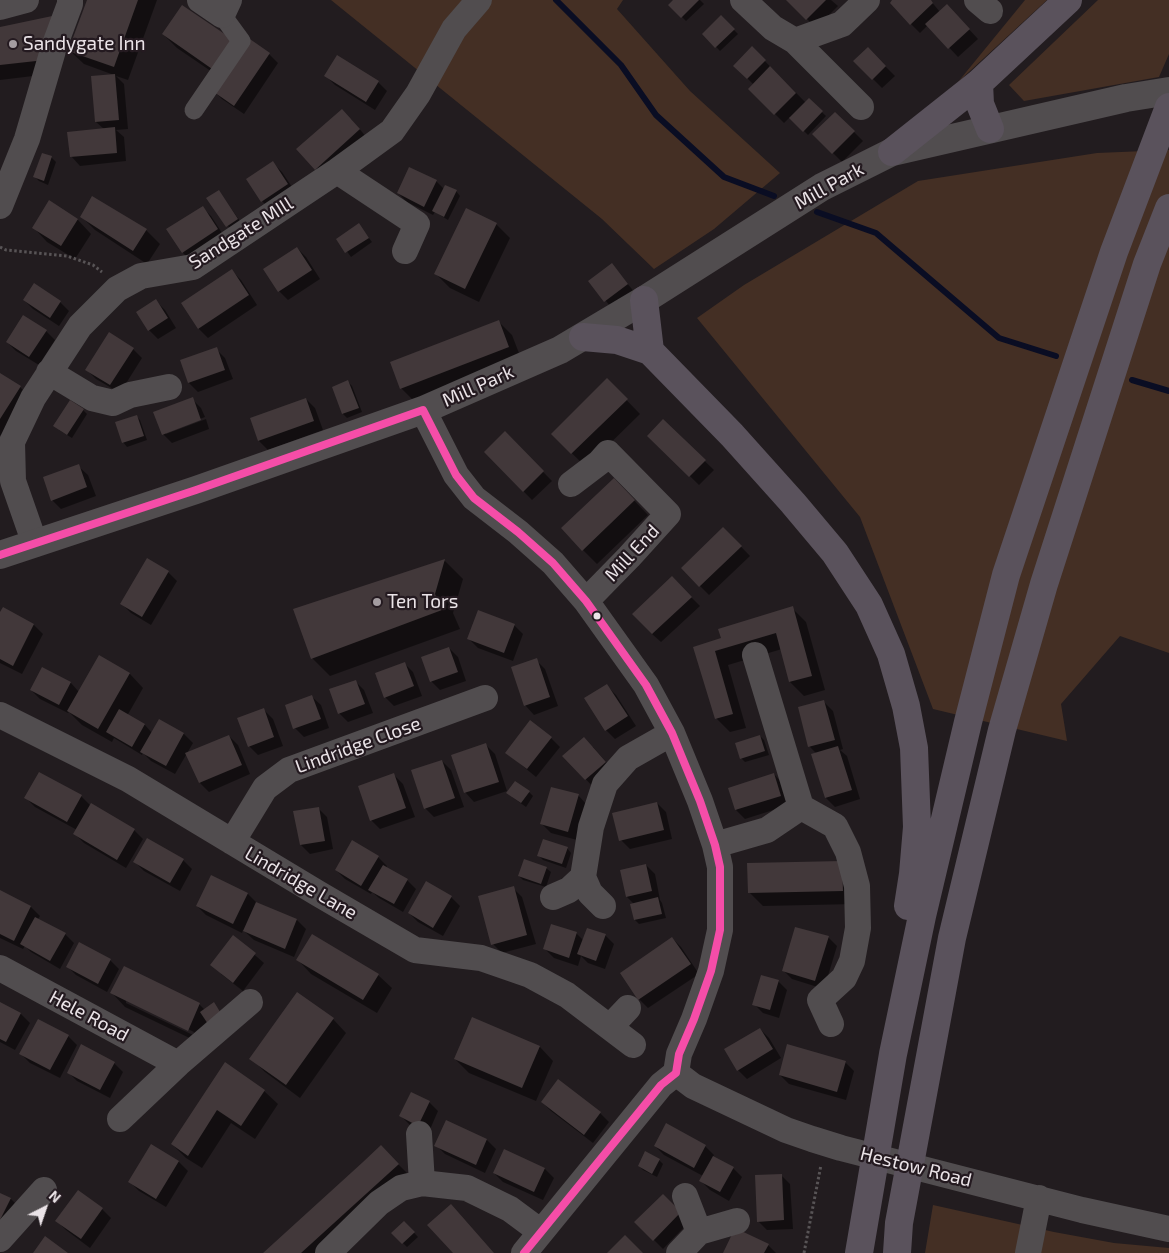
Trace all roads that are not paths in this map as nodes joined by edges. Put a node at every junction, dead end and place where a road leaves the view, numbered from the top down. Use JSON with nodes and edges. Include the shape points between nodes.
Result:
{"nodes":[{"id":1,"x":26,"y":0,"type":"edge"},
{"id":2,"x":70,"y":0,"type":"edge"},
{"id":3,"x":200,"y":0,"type":"edge"},
{"id":4,"x":479,"y":0,"type":"edge"},
{"id":5,"x":743,"y":0,"type":"edge"},
{"id":6,"x":867,"y":0,"type":"edge"},
{"id":7,"x":1068,"y":0,"type":"edge"},
{"id":8,"x":0,"y":7,"type":"edge"},
{"id":9,"x":226,"y":8,"type":"edge"},
{"id":10,"x":795,"y":41,"type":"junction"},
{"id":11,"x":979,"y":83,"type":"junction"},
{"id":12,"x":1169,"y":91,"type":"edge"},
{"id":13,"x":861,"y":107,"type":"dead end"},
{"id":14,"x":1169,"y":107,"type":"edge"},
{"id":15,"x":194,"y":110,"type":"dead end"},
{"id":16,"x":990,"y":129,"type":"junction"},
{"id":17,"x":892,"y":152,"type":"junction"},
{"id":18,"x":337,"y":171,"type":"junction"},
{"id":19,"x":0,"y":206,"type":"edge"},
{"id":20,"x":1169,"y":208,"type":"edge"},
{"id":21,"x":405,"y":251,"type":"dead end"},
{"id":22,"x":644,"y":300,"type":"junction"},
{"id":23,"x":583,"y":337,"type":"junction"},
{"id":24,"x":650,"y":350,"type":"junction"},
{"id":25,"x":49,"y":372,"type":"junction"},
{"id":26,"x":170,"y":387,"type":"dead end"},
{"id":27,"x":423,"y":410,"type":"junction"},
{"id":28,"x":570,"y":484,"type":"dead end"},
{"id":29,"x":35,"y":544,"type":"junction"},
{"id":30,"x":0,"y":555,"type":"edge"},
{"id":31,"x":586,"y":601,"type":"junction"},
{"id":32,"x":755,"y":655,"type":"dead end"},
{"id":33,"x":486,"y":698,"type":"dead end"},
{"id":34,"x":0,"y":715,"type":"edge"},
{"id":35,"x":672,"y":733,"type":"junction"},
{"id":36,"x":801,"y":807,"type":"junction"},
{"id":37,"x":232,"y":842,"type":"junction"},
{"id":38,"x":715,"y":845,"type":"junction"},
{"id":39,"x":583,"y":877,"type":"junction"},
{"id":40,"x":553,"y":897,"type":"dead end"},
{"id":41,"x":603,"y":906,"type":"dead end"},
{"id":42,"x":0,"y":968,"type":"edge"},
{"id":43,"x":250,"y":1002,"type":"dead end"},
{"id":44,"x":628,"y":1008,"type":"dead end"},
{"id":45,"x":831,"y":1024,"type":"dead end"},
{"id":46,"x":610,"y":1027,"type":"junction"},
{"id":47,"x":632,"y":1046,"type":"dead end"},
{"id":48,"x":893,"y":1054,"type":"junction"},
{"id":49,"x":178,"y":1064,"type":"junction"},
{"id":50,"x":676,"y":1073,"type":"junction"},
{"id":51,"x":120,"y":1119,"type":"dead end"},
{"id":52,"x":419,"y":1134,"type":"dead end"},
{"id":53,"x":422,"y":1184,"type":"junction"},
{"id":54,"x":44,"y":1190,"type":"dead end"},
{"id":55,"x":685,"y":1196,"type":"dead end"},
{"id":56,"x":1039,"y":1198,"type":"junction"},
{"id":57,"x":737,"y":1221,"type":"dead end"},
{"id":58,"x":1169,"y":1229,"type":"edge"},
{"id":59,"x":541,"y":1232,"type":"junction"},
{"id":60,"x":699,"y":1232,"type":"junction"},
{"id":61,"x":0,"y":1239,"type":"edge"},
{"id":62,"x":328,"y":1253,"type":"edge"},
{"id":63,"x":524,"y":1253,"type":"edge"},
{"id":64,"x":679,"y":1253,"type":"edge"},
{"id":65,"x":859,"y":1253,"type":"edge"},
{"id":66,"x":897,"y":1253,"type":"edge"},
{"id":67,"x":1028,"y":1253,"type":"edge"}],
"edges":[{"from":1,"to":8,"type":"street"},
{"from":2,"to":19,"type":"street","via":[[27,139]]},
{"from":3,"to":9,"type":"street"},
{"from":4,"to":18,"type":"street","name":"Sandgate MIll","via":[[454,29],[418,94],[392,131]]},
{"from":5,"to":10,"type":"street","via":[[773,28]]},
{"from":6,"to":10,"type":"street","via":[[842,24]]},
{"from":7,"to":11,"type":"highway"},
{"from":9,"to":15,"type":"street","via":[[242,40]]},
{"from":10,"to":13,"type":"street"},
{"from":11,"to":16,"type":"highway","via":[[980,104]]},
{"from":11,"to":17,"type":"highway"},
{"from":12,"to":16,"type":"main road","name":"Mill Park"},
{"from":14,"to":48,"type":"highway","via":[[1114,252],[1006,575],[922,916]]},
{"from":16,"to":17,"type":"main road","name":"Mill Park"},
{"from":17,"to":22,"type":"main road","name":"Mill Park","via":[[822,187]]},
{"from":18,"to":21,"type":"street","via":[[417,224]]},
{"from":18,"to":25,"type":"street","name":"Sandgate MIll","via":[[193,267],[141,276],[117,289],[80,326]]},
{"from":20,"to":66,"type":"highway","via":[[1147,264],[1047,574],[1002,730],[952,938],[899,1223]]},
{"from":22,"to":23,"type":"main road","name":"Mill Park"},
{"from":22,"to":24,"type":"highway"},
{"from":23,"to":24,"type":"highway","via":[[617,340]]},
{"from":23,"to":27,"type":"main road","name":"Mill Park"},
{"from":24,"to":48,"type":"highway","via":[[732,434],[835,554],[868,605],[892,654],[914,748],[917,827],[891,1018]]},
{"from":25,"to":26,"type":"street","via":[[92,398],[113,403],[130,395]]},
{"from":25,"to":29,"type":"street","name":"Sandgate MIll","via":[[12,442],[13,481]]},
{"from":27,"to":29,"type":"main road","name":"Mill Park"},
{"from":27,"to":31,"type":"street","via":[[456,475],[474,498],[553,563]]},
{"from":28,"to":31,"type":"street","name":"Mill End","via":[[608,454],[668,514]]},
{"from":29,"to":30,"type":"main road","name":"Mill Park"},
{"from":31,"to":35,"type":"street","via":[[646,685]]},
{"from":32,"to":36,"type":"street"},
{"from":33,"to":37,"type":"street","name":"Lindridge Close","via":[[289,770],[266,788]]},
{"from":34,"to":37,"type":"street","name":"Lindridge Lane","via":[[128,780]]},
{"from":35,"to":38,"type":"street"},
{"from":35,"to":39,"type":"street","via":[[628,758],[605,784],[591,827]]},
{"from":36,"to":38,"type":"street","via":[[767,830]]},
{"from":36,"to":45,"type":"street","via":[[834,826],[848,852],[857,886],[858,928],[852,962],[844,978],[820,1000]]},
{"from":37,"to":46,"type":"street","name":"Lindridge Lane","via":[[416,950],[481,958],[530,975],[567,995]]},
{"from":38,"to":50,"type":"street","via":[[720,867],[720,930],[711,971],[679,1054]]},
{"from":39,"to":40,"type":"street","via":[[570,890]]},
{"from":39,"to":41,"type":"street","via":[[590,893]]},
{"from":42,"to":49,"type":"street","name":"Hele Road"},
{"from":43,"to":49,"type":"street"},
{"from":44,"to":46,"type":"street"},
{"from":46,"to":47,"type":"street","name":"Lindridge Lane"},
{"from":48,"to":65,"type":"highway"},
{"from":49,"to":51,"type":"street"},
{"from":50,"to":56,"type":"street","name":"Hestow Road","via":[[693,1086],[786,1130],[833,1146]]},
{"from":50,"to":59,"type":"street","via":[[661,1085]]},
{"from":52,"to":53,"type":"street"},
{"from":53,"to":59,"type":"street","via":[[467,1188],[510,1209]]},
{"from":53,"to":62,"type":"street","via":[[401,1188],[378,1203]]},
{"from":54,"to":61,"type":"street"},
{"from":55,"to":60,"type":"street"},
{"from":56,"to":58,"type":"street","name":"Hestow Road"},
{"from":56,"to":67,"type":"street"},
{"from":57,"to":60,"type":"street"},
{"from":59,"to":63,"type":"street"},
{"from":60,"to":64,"type":"street"}]}
